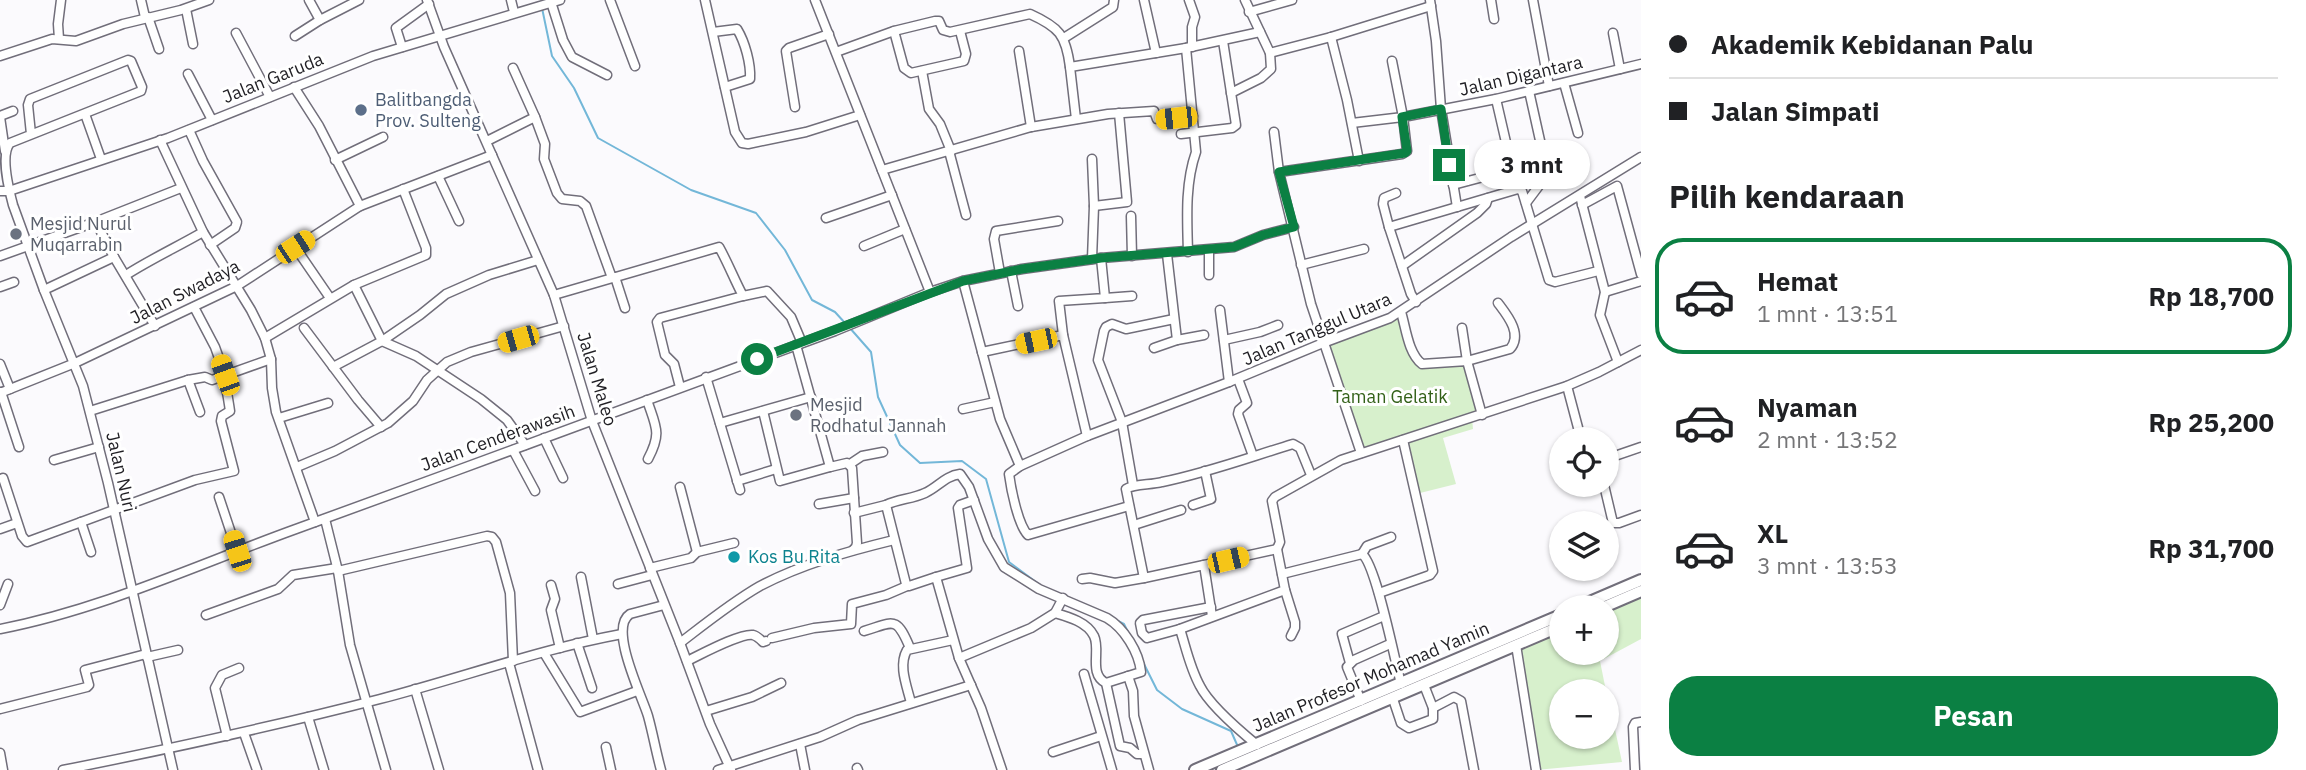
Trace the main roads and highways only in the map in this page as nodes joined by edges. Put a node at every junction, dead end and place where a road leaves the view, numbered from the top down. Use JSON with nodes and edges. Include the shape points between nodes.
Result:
{"nodes":[{"id":1,"x":1641,"y":580,"type":"edge"},
{"id":2,"x":1641,"y":591,"type":"edge"},
{"id":3,"x":1606,"y":595,"type":"edge"},
{"id":4,"x":1619,"y":601,"type":"edge"},
{"id":5,"x":1549,"y":620,"type":"edge"},
{"id":6,"x":1549,"y":631,"type":"edge"},
{"id":7,"x":1254,"y":749,"type":"junction"},
{"id":8,"x":1236,"y":759,"type":"junction"},
{"id":9,"x":1195,"y":770,"type":"edge"},
{"id":10,"x":1222,"y":770,"type":"edge"}],
"edges":[{"from":1,"to":3,"type":"main road"},
{"from":2,"to":4,"type":"main road"},
{"from":5,"to":7,"type":"main road","name":"Jalan Profesor Mohamad Yamin"},
{"from":6,"to":7,"type":"main road","name":"Jalan Profesor Mohamad Yamin","via":[[1393,699]]},
{"from":7,"to":8,"type":"main road","name":"Jalan Profesor Mohamad Yamin"},
{"from":8,"to":9,"type":"main road","name":"Jalan Profesor Mohamad Yamin"},
{"from":8,"to":10,"type":"main road","name":"Jalan Profesor Mohamad Yamin"}]}
